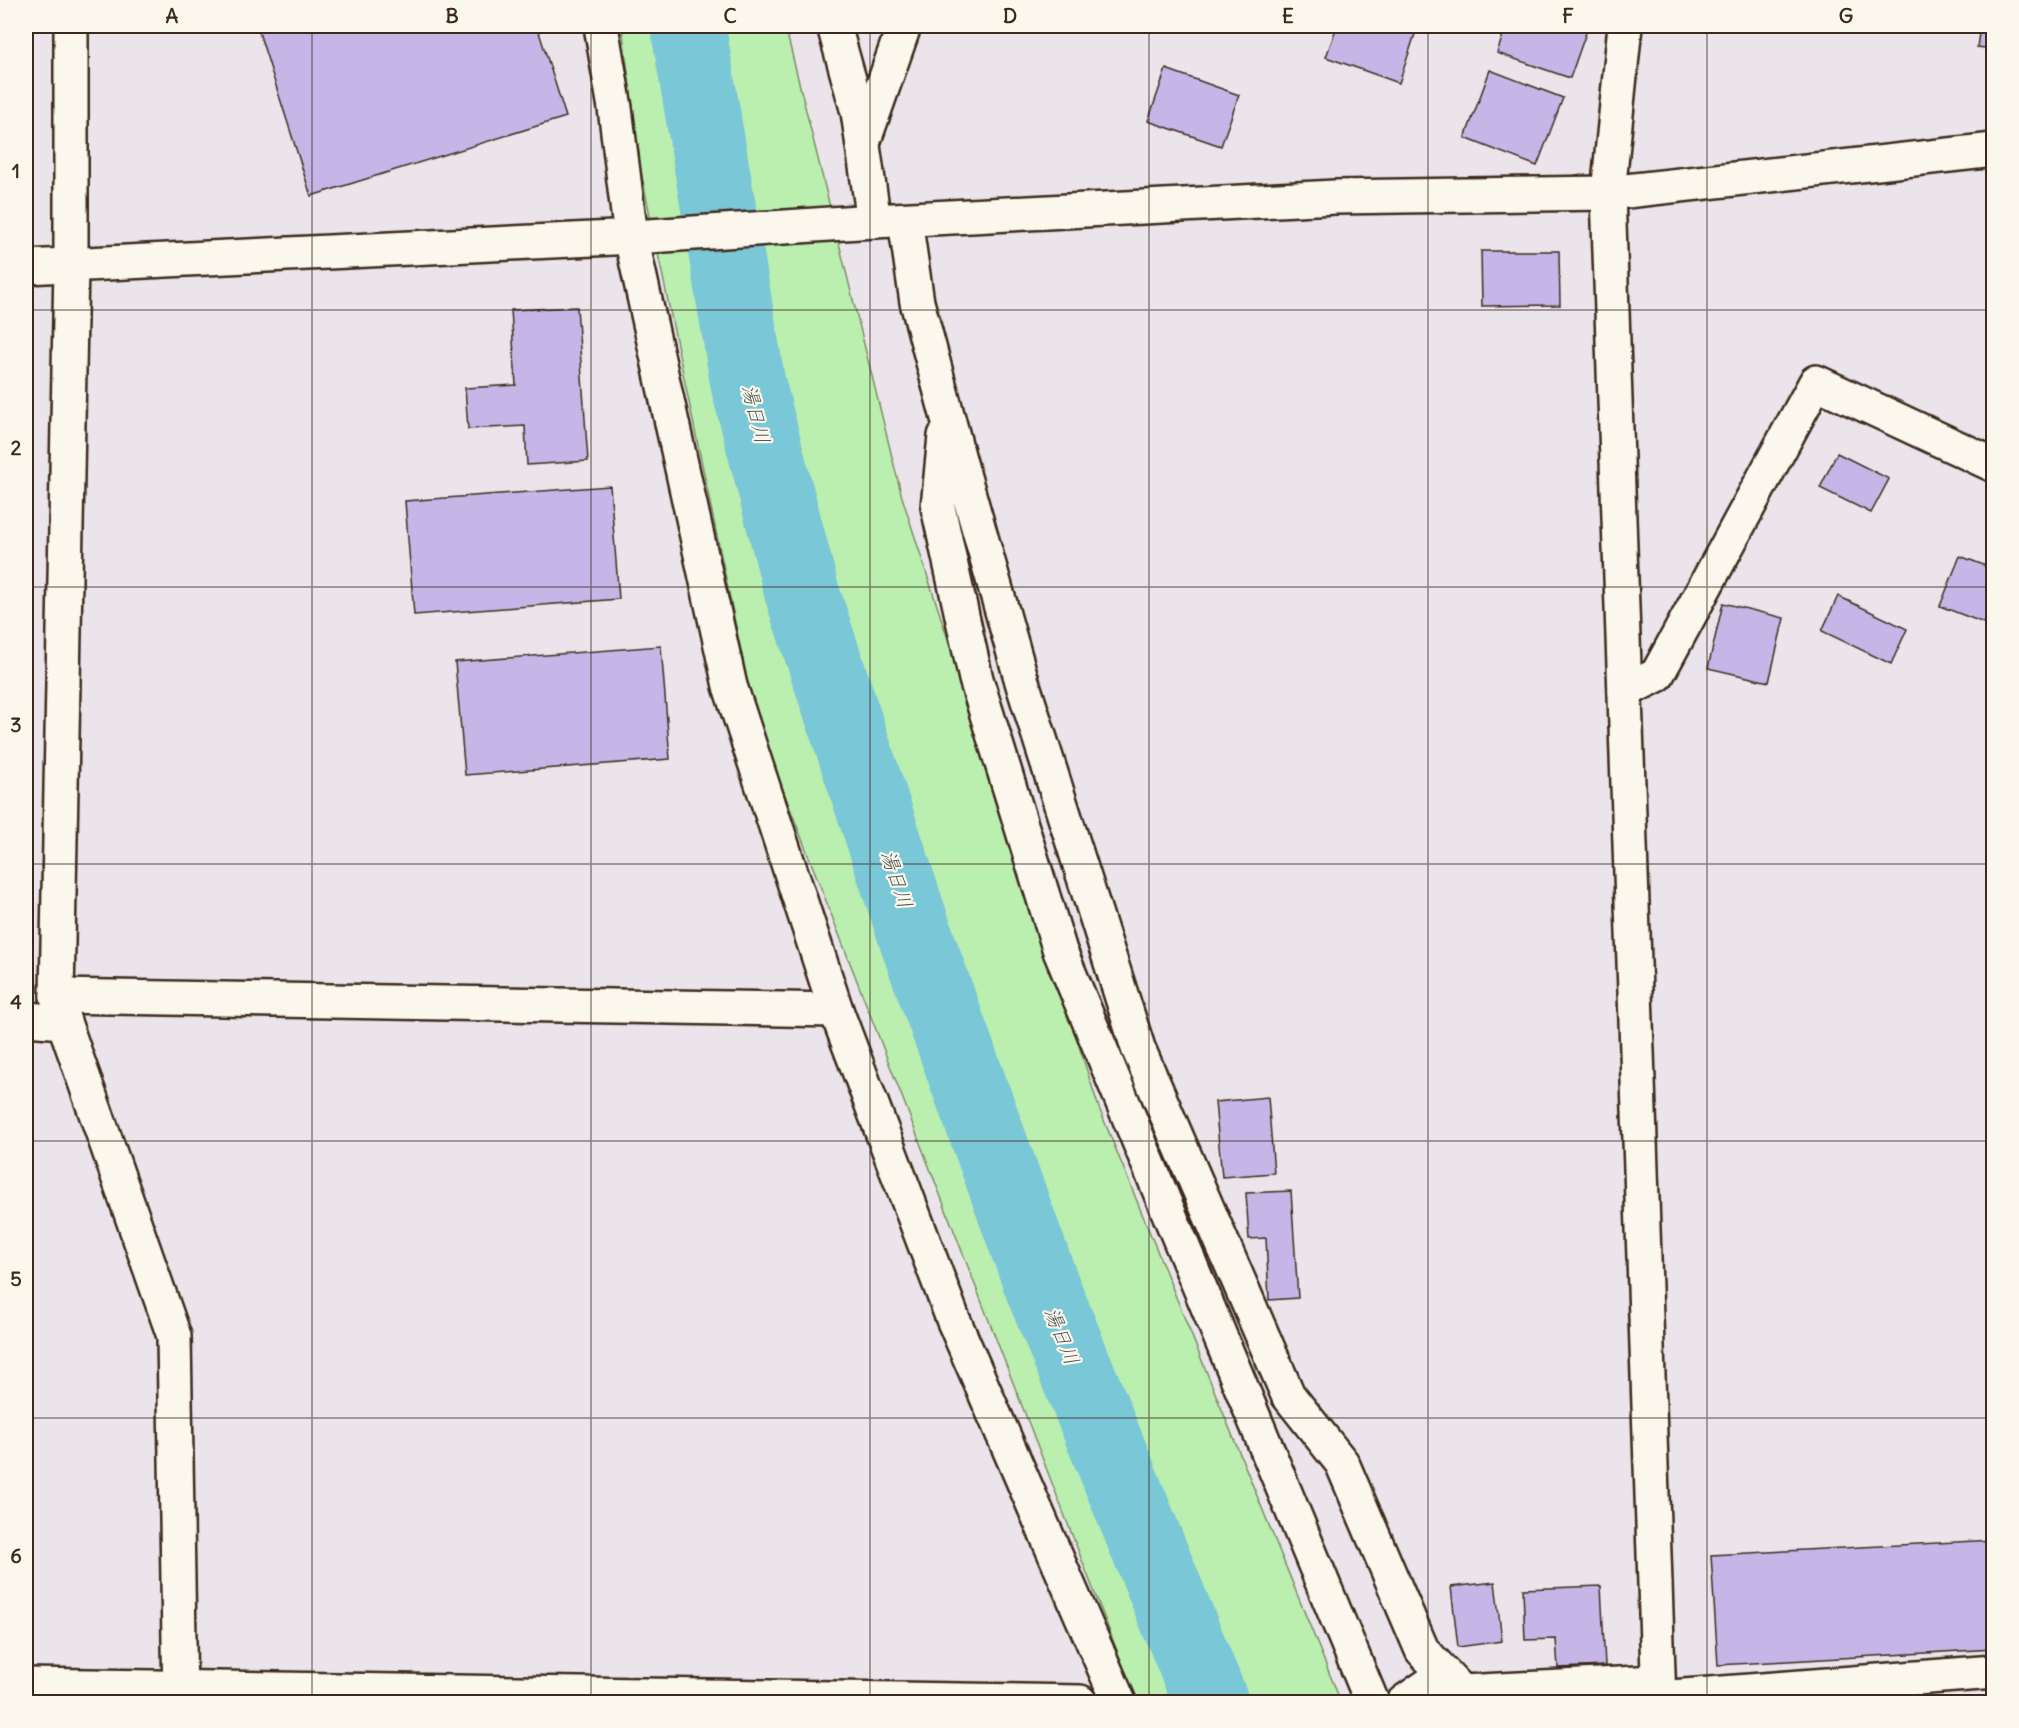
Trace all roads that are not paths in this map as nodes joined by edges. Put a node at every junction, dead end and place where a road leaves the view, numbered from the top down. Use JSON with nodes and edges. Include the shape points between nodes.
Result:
{"nodes":[{"id":1,"x":71,"y":26,"type":"edge"},
{"id":2,"x":601,"y":26,"type":"edge"},
{"id":3,"x":834,"y":26,"type":"edge"},
{"id":4,"x":904,"y":26,"type":"edge"},
{"id":5,"x":1625,"y":26,"type":"edge"},
{"id":6,"x":863,"y":145,"type":"junction"},
{"id":7,"x":1994,"y":150,"type":"edge"},
{"id":8,"x":1608,"y":193,"type":"junction"},
{"id":9,"x":883,"y":221,"type":"junction"},
{"id":10,"x":632,"y":237,"type":"junction"},
{"id":11,"x":71,"y":265,"type":"junction"},
{"id":12,"x":26,"y":267,"type":"edge"},
{"id":13,"x":947,"y":416,"type":"junction"},
{"id":14,"x":1994,"y":465,"type":"edge"},
{"id":15,"x":1625,"y":691,"type":"junction"},
{"id":16,"x":61,"y":1009,"type":"junction"},
{"id":17,"x":836,"y":1010,"type":"junction"},
{"id":18,"x":26,"y":1019,"type":"edge"},
{"id":19,"x":1994,"y":1672,"type":"edge"},
{"id":20,"x":1444,"y":1674,"type":"junction"},
{"id":21,"x":26,"y":1685,"type":"edge"},
{"id":22,"x":1658,"y":1694,"type":"edge"},
{"id":23,"x":181,"y":1695,"type":"edge"},
{"id":24,"x":1080,"y":1702,"type":"edge"},
{"id":25,"x":1119,"y":1702,"type":"edge"},
{"id":26,"x":1372,"y":1702,"type":"edge"},
{"id":27,"x":1404,"y":1702,"type":"edge"}],
"edges":[{"from":1,"to":11,"type":"street"},
{"from":2,"to":10,"type":"street"},
{"from":3,"to":6,"type":"street"},
{"from":4,"to":6,"type":"street"},
{"from":5,"to":8,"type":"street"},
{"from":6,"to":9,"type":"street"},
{"from":7,"to":8,"type":"street"},
{"from":8,"to":9,"type":"street","via":[[1335,197]]},
{"from":8,"to":15,"type":"street"},
{"from":9,"to":10,"type":"street"},
{"from":9,"to":13,"type":"street","via":[[917,302]]},
{"from":10,"to":11,"type":"street"},
{"from":10,"to":17,"type":"street","via":[[730,686]]},
{"from":11,"to":12,"type":"street"},
{"from":11,"to":16,"type":"street"},
{"from":13,"to":20,"type":"street","via":[[1023,685],[1138,1048],[1288,1395],[1342,1463],[1422,1650]]},
{"from":13,"to":26,"type":"street","via":[[938,507],[976,679],[1060,951]]},
{"from":14,"to":15,"type":"street","via":[[1816,382],[1657,675]]},
{"from":15,"to":22,"type":"street"},
{"from":16,"to":17,"type":"street"},
{"from":16,"to":18,"type":"street"},
{"from":16,"to":23,"type":"street","via":[[174,1336]]},
{"from":17,"to":25,"type":"street","via":[[953,1319]]},
{"from":19,"to":22,"type":"street"},
{"from":20,"to":22,"type":"street","via":[[1462,1692]]},
{"from":20,"to":27,"type":"street"},
{"from":21,"to":23,"type":"street"},
{"from":23,"to":24,"type":"street"}]}
